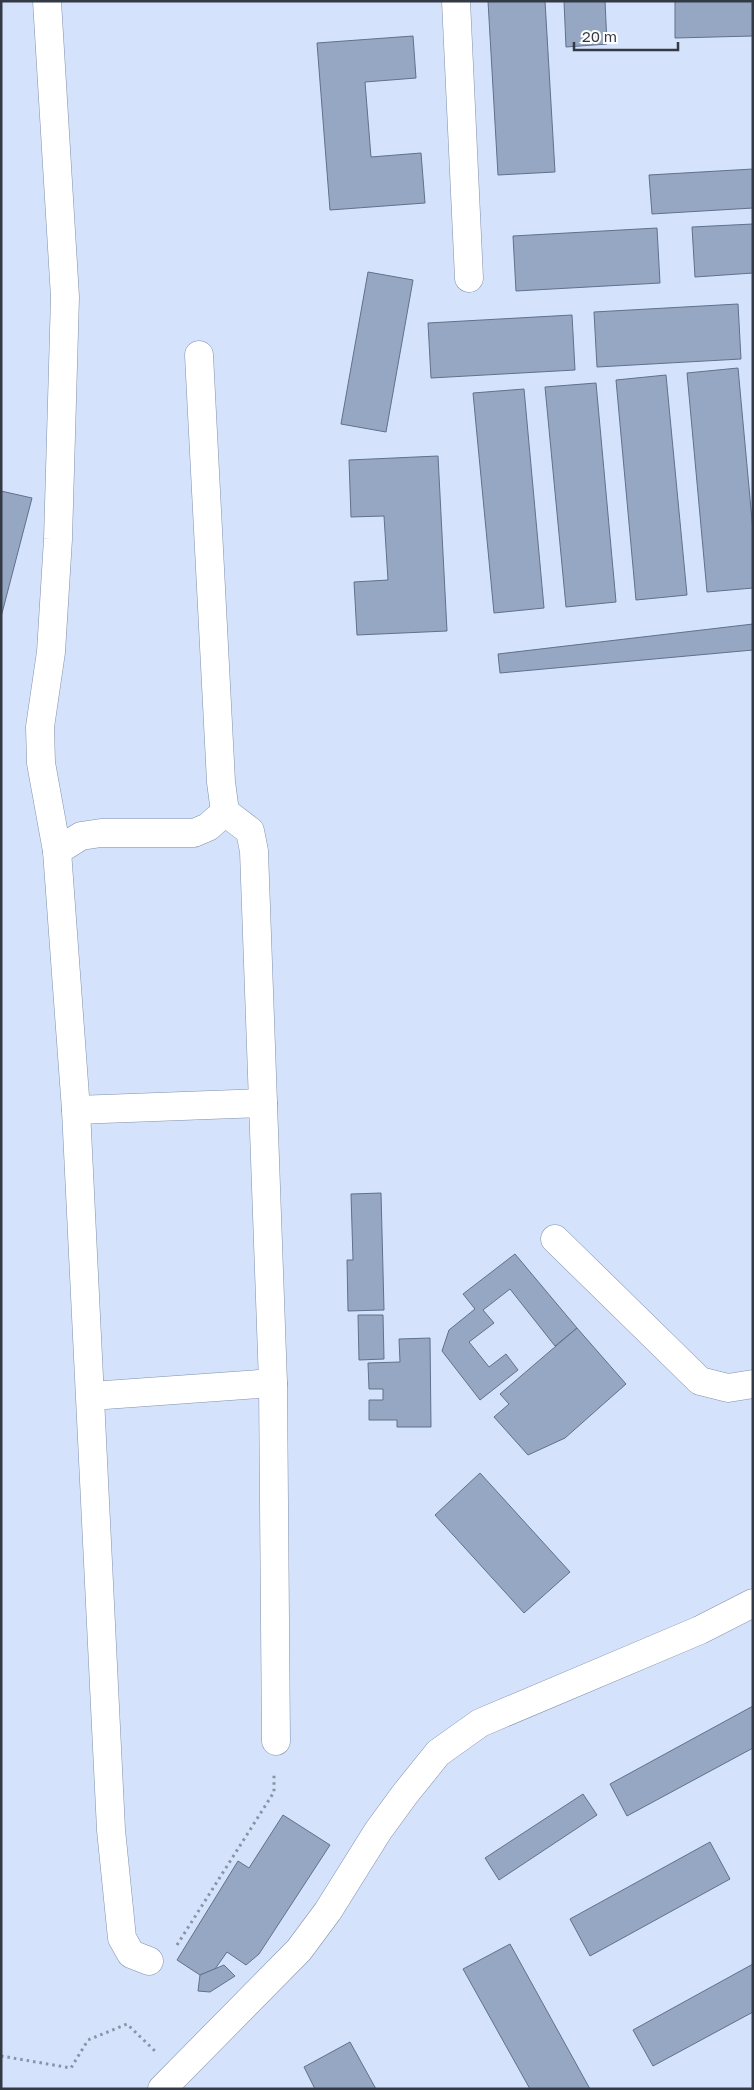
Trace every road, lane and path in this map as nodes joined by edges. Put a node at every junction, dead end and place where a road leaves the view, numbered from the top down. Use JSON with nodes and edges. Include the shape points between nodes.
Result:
{"nodes":[{"id":1,"x":47,"y":1,"type":"edge"},
{"id":2,"x":456,"y":1,"type":"edge"},
{"id":3,"x":469,"y":278,"type":"dead end"},
{"id":4,"x":199,"y":355,"type":"dead end"},
{"id":5,"x":225,"y":812,"type":"junction"},
{"id":6,"x":57,"y":851,"type":"junction"},
{"id":7,"x":263,"y":1103,"type":"junction"},
{"id":8,"x":76,"y":1110,"type":"junction"},
{"id":9,"x":555,"y":1238,"type":"dead end"},
{"id":10,"x":273,"y":1383,"type":"junction"},
{"id":11,"x":753,"y":1384,"type":"edge"},
{"id":12,"x":91,"y":1396,"type":"junction"},
{"id":13,"x":753,"y":1603,"type":"edge"},
{"id":14,"x":276,"y":1741,"type":"joint"},
{"id":15,"x":149,"y":1961,"type":"joint"},
{"id":16,"x":1,"y":2056,"type":"edge"},
{"id":17,"x":170,"y":2082,"type":"edge"}],
"edges":[{"from":1,"to":6,"type":"street","via":[[64,297],[58,539],[51,652],[40,728],[41,763]]},
{"from":2,"to":3,"type":"street"},
{"from":4,"to":5,"type":"street"},
{"from":5,"to":6,"type":"street","via":[[208,827],[194,833],[94,834],[81,836]]},
{"from":5,"to":7,"type":"street","via":[[250,830],[254,851]]},
{"from":6,"to":8,"type":"street"},
{"from":7,"to":8,"type":"street"},
{"from":7,"to":10,"type":"street"},
{"from":8,"to":12,"type":"street"},
{"from":9,"to":11,"type":"street","via":[[700,1381],[728,1388]]},
{"from":10,"to":12,"type":"street"},
{"from":10,"to":14,"type":"street"},
{"from":12,"to":15,"type":"street","via":[[111,1830],[122,1938],[131,1954]]},
{"from":13,"to":17,"type":"street","via":[[700,1630],[480,1723],[438,1753],[378,1831],[328,1911],[299,1950]]},
{"from":14,"to":15,"type":"path","via":[[274,1792],[168,1960]]},
{"from":16,"to":17,"type":"path","via":[[71,2068],[88,2040],[128,2024]]}]}
